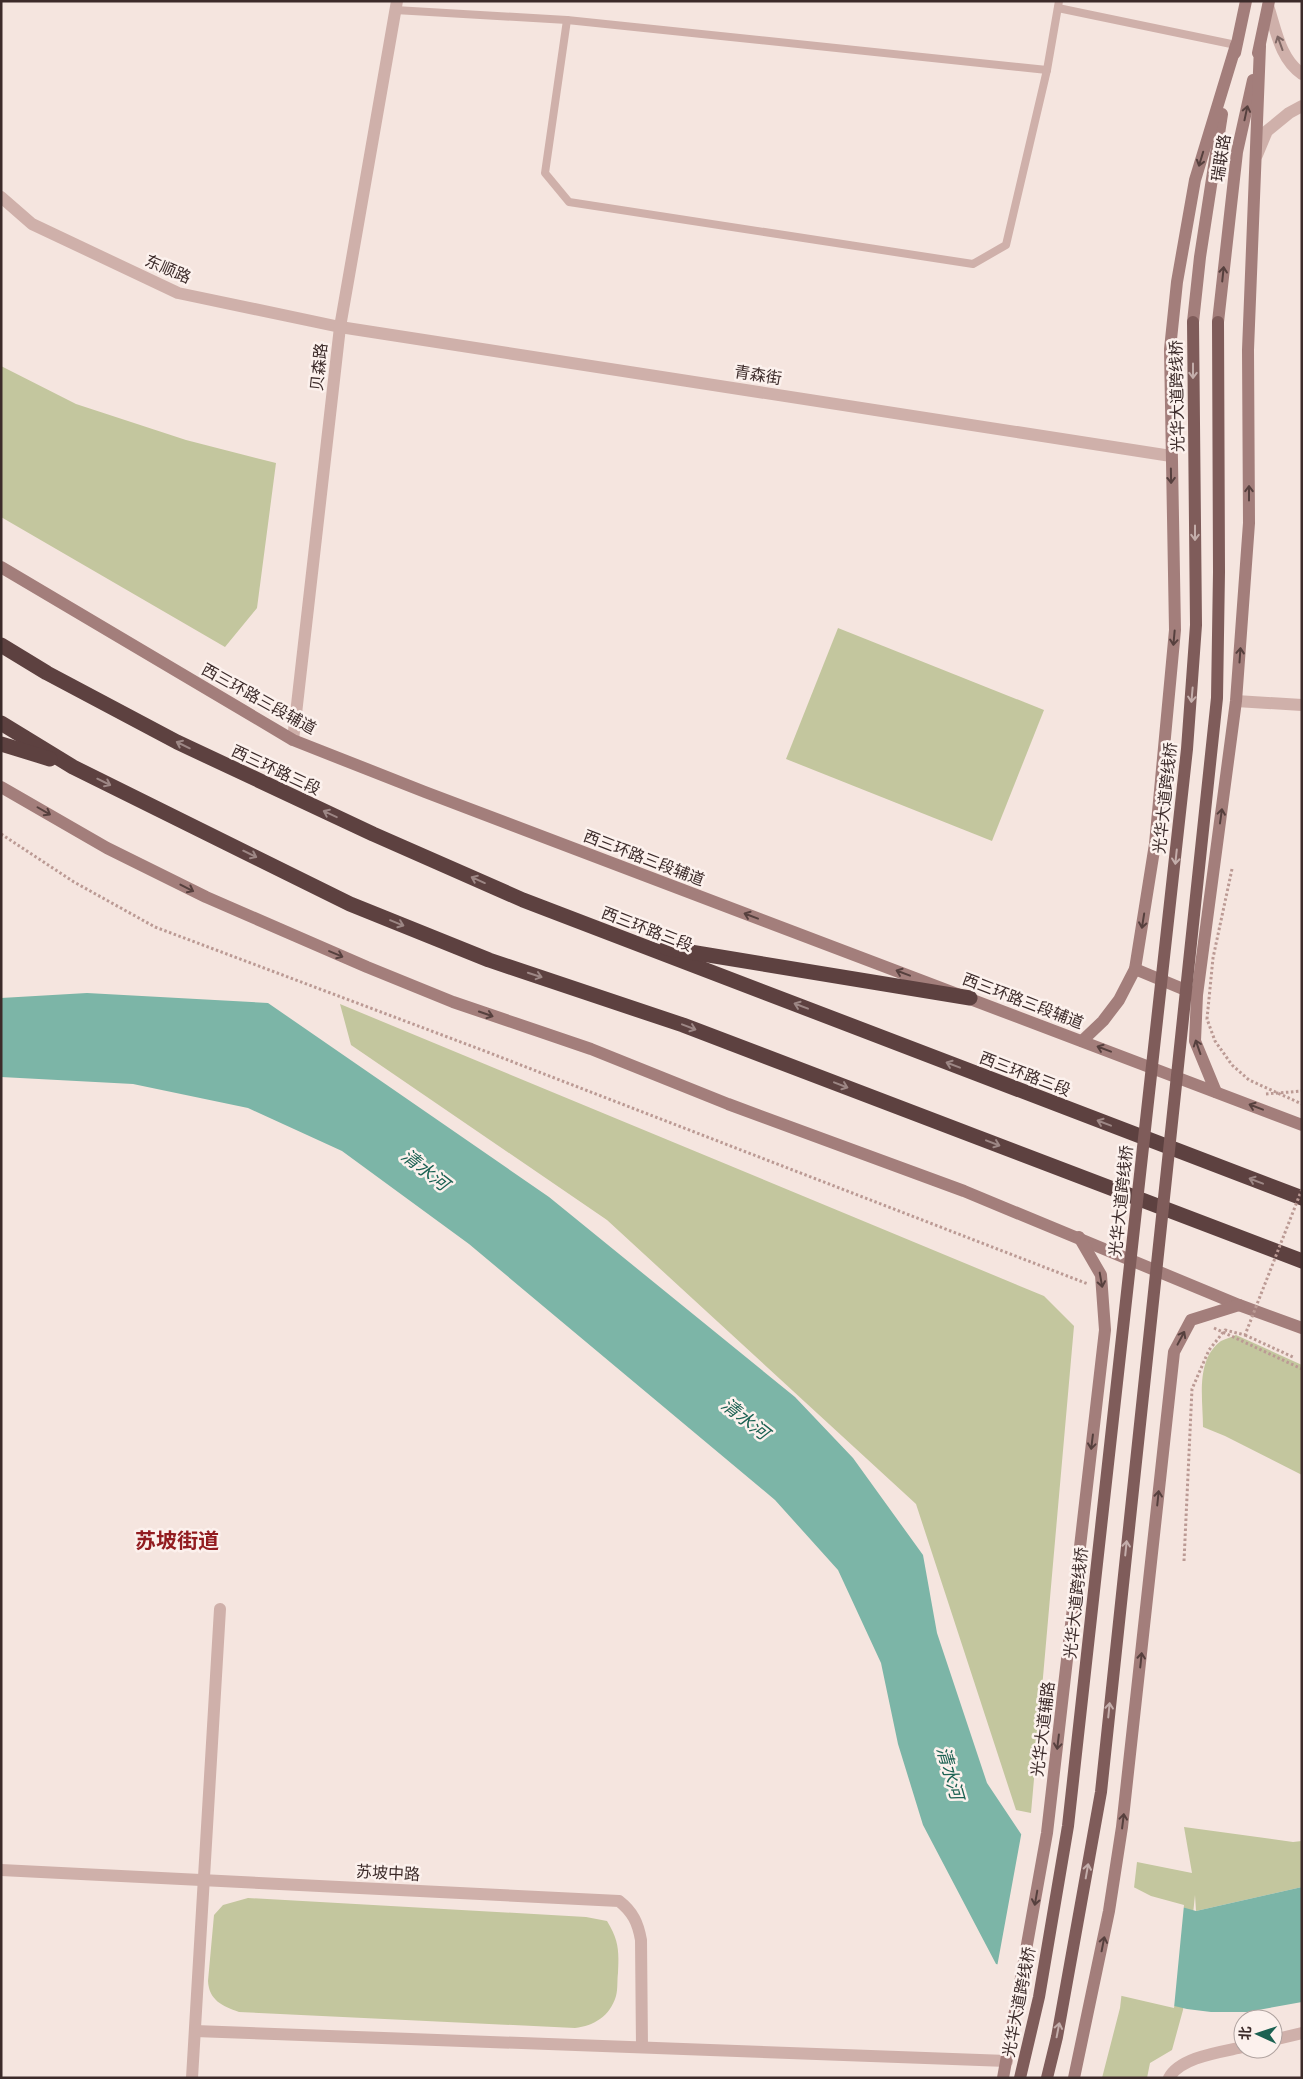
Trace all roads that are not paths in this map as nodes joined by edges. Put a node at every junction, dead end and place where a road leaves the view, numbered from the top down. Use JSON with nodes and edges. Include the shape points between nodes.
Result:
{"nodes":[{"id":1,"x":1246,"y":1,"type":"edge"},
{"id":2,"x":1269,"y":4,"type":"edge"},
{"id":3,"x":1058,"y":5,"type":"edge"},
{"id":4,"x":396,"y":6,"type":"edge"},
{"id":5,"x":567,"y":20,"type":"junction"},
{"id":6,"x":1236,"y":45,"type":"junction"},
{"id":7,"x":1260,"y":46,"type":"junction"},
{"id":8,"x":1047,"y":70,"type":"junction"},
{"id":9,"x":1302,"y":74,"type":"edge"},
{"id":10,"x":1302,"y":106,"type":"edge"},
{"id":11,"x":1256,"y":157,"type":"junction"},
{"id":12,"x":1,"y":197,"type":"edge"},
{"id":13,"x":1193,"y":322,"type":"joint"},
{"id":14,"x":340,"y":327,"type":"junction"},
{"id":15,"x":1171,"y":456,"type":"junction"},
{"id":16,"x":1,"y":567,"type":"edge"},
{"id":17,"x":1,"y":635,"type":"edge"},
{"id":18,"x":1,"y":645,"type":"edge"},
{"id":19,"x":48,"y":673,"type":"junction"},
{"id":20,"x":1236,"y":701,"type":"junction"},
{"id":21,"x":1302,"y":705,"type":"edge"},
{"id":22,"x":1,"y":722,"type":"edge"},
{"id":23,"x":293,"y":740,"type":"junction"},
{"id":24,"x":1,"y":744,"type":"edge"},
{"id":25,"x":73,"y":766,"type":"junction"},
{"id":26,"x":1,"y":787,"type":"edge"},
{"id":27,"x":633,"y":942,"type":"junction"},
{"id":28,"x":1135,"y":969,"type":"junction"},
{"id":29,"x":1197,"y":995,"type":"junction"},
{"id":30,"x":970,"y":998,"type":"junction"},
{"id":31,"x":1082,"y":1041,"type":"junction"},
{"id":32,"x":1216,"y":1092,"type":"junction"},
{"id":33,"x":1302,"y":1125,"type":"edge"},
{"id":34,"x":1302,"y":1198,"type":"edge"},
{"id":35,"x":1079,"y":1237,"type":"junction"},
{"id":36,"x":1302,"y":1262,"type":"edge"},
{"id":37,"x":1239,"y":1305,"type":"junction"},
{"id":38,"x":1302,"y":1328,"type":"edge"},
{"id":39,"x":220,"y":1609,"type":"dead end"},
{"id":40,"x":1,"y":1870,"type":"edge"},
{"id":41,"x":204,"y":1881,"type":"junction"},
{"id":42,"x":195,"y":2031,"type":"junction"},
{"id":43,"x":1302,"y":2033,"type":"edge"},
{"id":44,"x":1283,"y":2038,"type":"edge"},
{"id":45,"x":642,"y":2048,"type":"junction"},
{"id":46,"x":1233,"y":2049,"type":"edge"},
{"id":47,"x":1007,"y":2061,"type":"junction"},
{"id":48,"x":192,"y":2078,"type":"edge"},
{"id":49,"x":1003,"y":2078,"type":"edge"},
{"id":50,"x":1020,"y":2078,"type":"edge"},
{"id":51,"x":1047,"y":2078,"type":"edge"},
{"id":52,"x":1074,"y":2078,"type":"edge"},
{"id":53,"x":1169,"y":2078,"type":"edge"}],
"edges":[{"from":1,"to":6,"type":"main road","name":"瑞联路"},
{"from":2,"to":7,"type":"main road","name":"瑞联路"},
{"from":9,"to":2,"type":"street","one_way":true,"via":[[1293,68],[1281,48]]},
{"from":3,"to":6,"type":"lane"},
{"from":3,"to":8,"type":"lane"},
{"from":4,"to":5,"type":"lane"},
{"from":4,"to":14,"type":"street","name":"贝森路"},
{"from":5,"to":8,"type":"lane"},
{"from":5,"to":8,"type":"lane","via":[[545,173],[569,202],[973,264],[1006,245]]},
{"from":6,"to":13,"type":"main road","name":"瑞联路","via":[[1218,139]]},
{"from":6,"to":15,"type":"main road","one_way":true,"via":[[1195,180],[1177,282],[1170,349]]},
{"from":7,"to":11,"type":"main road"},
{"from":51,"to":7,"type":"main road","name":"瑞联路","one_way":true,"bridge":true,"via":[[1101,1792],[1217,698],[1218,322],[1237,152]]},
{"from":10,"to":11,"type":"street","via":[[1267,131]]},
{"from":20,"to":11,"type":"main road","one_way":true,"via":[[1249,523],[1248,350]]},
{"from":12,"to":14,"type":"street","name":"东顺路","via":[[32,224],[178,293]]},
{"from":13,"to":50,"type":"main road","name":"光华大道跨线桥","one_way":true,"bridge":true,"via":[[1196,625],[1187,749],[1068,1826],[1039,1997]]},
{"from":14,"to":15,"type":"street","name":"青森街"},
{"from":14,"to":23,"type":"street","name":"贝森路"},
{"from":15,"to":28,"type":"main road","one_way":true,"via":[[1175,630],[1155,844]]},
{"from":16,"to":23,"type":"main road","name":"西三环路三段辅道"},
{"from":17,"to":19,"type":"highway"},
{"from":18,"to":19,"type":"highway","name":"西三环路三段"},
{"from":27,"to":19,"type":"highway","name":"西三环路三段","one_way":true,"via":[[523,900],[373,834],[186,746]]},
{"from":20,"to":21,"type":"street"},
{"from":29,"to":20,"type":"main road","one_way":true},
{"from":22,"to":25,"type":"highway"},
{"from":30,"to":23,"type":"main road","name":"西三环路三段辅道","one_way":true},
{"from":24,"to":25,"type":"highway"},
{"from":25,"to":36,"type":"highway","one_way":true,"via":[[350,904],[489,960],[683,1025]]},
{"from":26,"to":35,"type":"main road","one_way":true,"via":[[107,848],[206,897],[375,971],[453,1002],[591,1049]]},
{"from":27,"to":30,"type":"highway"},
{"from":34,"to":27,"type":"highway","name":"西三环路三段","one_way":true},
{"from":28,"to":29,"type":"main road"},
{"from":28,"to":31,"type":"main road","via":[[1119,1000]]},
{"from":32,"to":29,"type":"main road","one_way":true,"via":[[1195,1041]]},
{"from":30,"to":31,"type":"main road","name":"西三环路三段辅道"},
{"from":32,"to":31,"type":"main road","name":"西三环路三段辅道","one_way":true},
{"from":33,"to":32,"type":"main road","name":"西三环路三段辅道","one_way":true},
{"from":35,"to":37,"type":"main road"},
{"from":35,"to":47,"type":"main road","name":"光华大道辅路","one_way":true,"via":[[1101,1275],[1105,1330],[1047,1833]]},
{"from":37,"to":38,"type":"main road"},
{"from":52,"to":37,"type":"main road","one_way":true,"via":[[1093,1992],[1122,1827],[1174,1352],[1191,1320]]},
{"from":39,"to":41,"type":"street"},
{"from":40,"to":41,"type":"street","name":"苏坡中路"},
{"from":41,"to":42,"type":"street"},
{"from":41,"to":45,"type":"street","name":"苏坡中路","via":[[619,1901],[638,1924],[641,1940]]},
{"from":42,"to":45,"type":"street"},
{"from":42,"to":48,"type":"street"},
{"from":43,"to":44,"type":"street"},
{"from":45,"to":47,"type":"street"},
{"from":46,"to":53,"type":"street","via":[[1195,2058],[1172,2072]]},
{"from":47,"to":49,"type":"main road","name":"光华大道辅路"}]}
